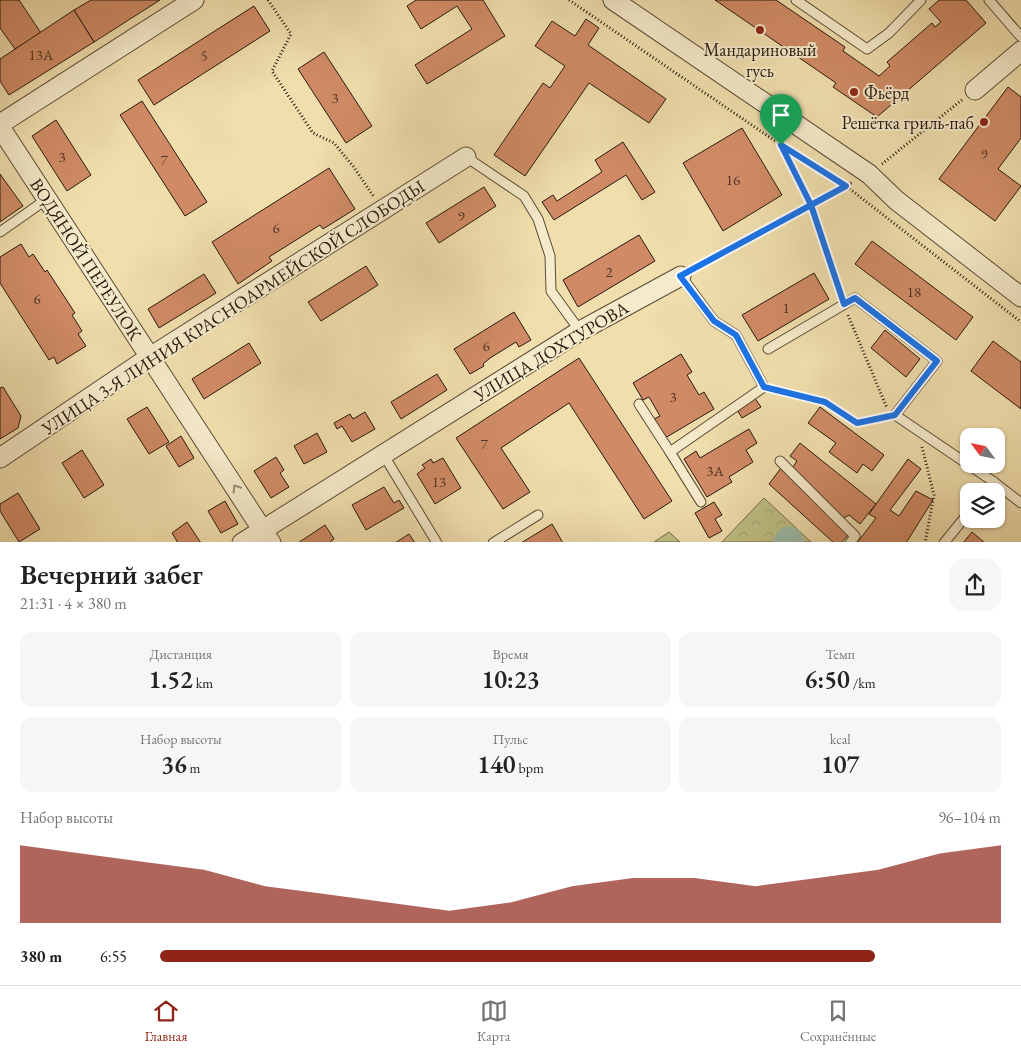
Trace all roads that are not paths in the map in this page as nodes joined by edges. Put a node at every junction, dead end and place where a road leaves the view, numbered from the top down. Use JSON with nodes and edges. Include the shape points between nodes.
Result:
{"nodes":[{"id":1,"x":194,"y":0,"type":"edge"},
{"id":2,"x":614,"y":0,"type":"edge"},
{"id":3,"x":796,"y":0,"type":"edge"},
{"id":4,"x":921,"y":0,"type":"edge"},
{"id":5,"x":989,"y":0,"type":"edge"},
{"id":6,"x":1021,"y":37,"type":"edge"},
{"id":7,"x":1021,"y":51,"type":"edge"},
{"id":8,"x":975,"y":90,"type":"road end"},
{"id":9,"x":0,"y":126,"type":"edge"},
{"id":10,"x":466,"y":157,"type":"joint"},
{"id":11,"x":47,"y":199,"type":"junction"},
{"id":12,"x":0,"y":232,"type":"edge"},
{"id":13,"x":680,"y":276,"type":"joint"},
{"id":14,"x":1021,"y":297,"type":"edge"},
{"id":15,"x":580,"y":331,"type":"junction"},
{"id":16,"x":768,"y":349,"type":"dead end"},
{"id":17,"x":150,"y":357,"type":"junction"},
{"id":18,"x":639,"y":404,"type":"dead end"},
{"id":19,"x":670,"y":452,"type":"junction"},
{"id":20,"x":383,"y":454,"type":"junction"},
{"id":21,"x":0,"y":458,"type":"edge"},
{"id":22,"x":780,"y":461,"type":"dead end"},
{"id":23,"x":994,"y":482,"type":"joint"},
{"id":24,"x":700,"y":502,"type":"dead end"},
{"id":25,"x":1021,"y":502,"type":"edge"},
{"id":26,"x":538,"y":515,"type":"dead end"},
{"id":27,"x":960,"y":523,"type":"edge"},
{"id":28,"x":267,"y":536,"type":"edge"},
{"id":29,"x":242,"y":542,"type":"edge"},
{"id":30,"x":436,"y":542,"type":"edge"},
{"id":31,"x":493,"y":542,"type":"edge"},
{"id":32,"x":850,"y":542,"type":"edge"},
{"id":33,"x":944,"y":542,"type":"edge"}],
"edges":[{"from":1,"to":9,"type":"street"},
{"from":2,"to":14,"type":"street","via":[[869,174],[896,200]]},
{"from":3,"to":4,"type":"lane","via":[[867,49]]},
{"from":5,"to":6,"type":"lane"},
{"from":7,"to":8,"type":"street"},
{"from":9,"to":11,"type":"street","name":"ВОДЯНОЙ ПЕРЕУЛОК"},
{"from":10,"to":15,"type":"lane","via":[[524,196],[538,219],[550,256],[551,291]]},
{"from":10,"to":17,"type":"street","name":"УЛИЦА 3-Я ЛИНИЯ КРАСНОАРМЕЙСКОЙ СЛОБОДЫ"},
{"from":11,"to":12,"type":"lane"},
{"from":11,"to":17,"type":"street","name":"ВОДЯНОЙ ПЕРЕУЛОК"},
{"from":13,"to":15,"type":"street","name":"УЛИЦА ДОХТУРОВА"},
{"from":13,"to":19,"type":"lane","via":[[714,321],[736,335],[764,387]]},
{"from":15,"to":20,"type":"street","name":"УЛИЦА ДОХТУРОВА"},
{"from":16,"to":23,"type":"lane","via":[[855,298],[937,361],[895,415]]},
{"from":17,"to":21,"type":"street","name":"УЛИЦА 3-Я ЛИНИЯ КРАСНОАРМЕЙСКОЙ СЛОБОДЫ"},
{"from":28,"to":17,"type":"street","name":"ВОДЯНОЙ ПЕРЕУЛОК","one_way":true},
{"from":18,"to":19,"type":"lane"},
{"from":19,"to":24,"type":"lane"},
{"from":20,"to":28,"type":"street","name":"УЛИЦА ДОХТУРОВА"},
{"from":20,"to":30,"type":"lane"},
{"from":22,"to":32,"type":"lane","via":[[855,536]]},
{"from":23,"to":25,"type":"lane"},
{"from":26,"to":31,"type":"lane"},
{"from":27,"to":33,"type":"lane"},
{"from":28,"to":29,"type":"street","name":"УЛИЦА ДОХТУРОВА"}]}
